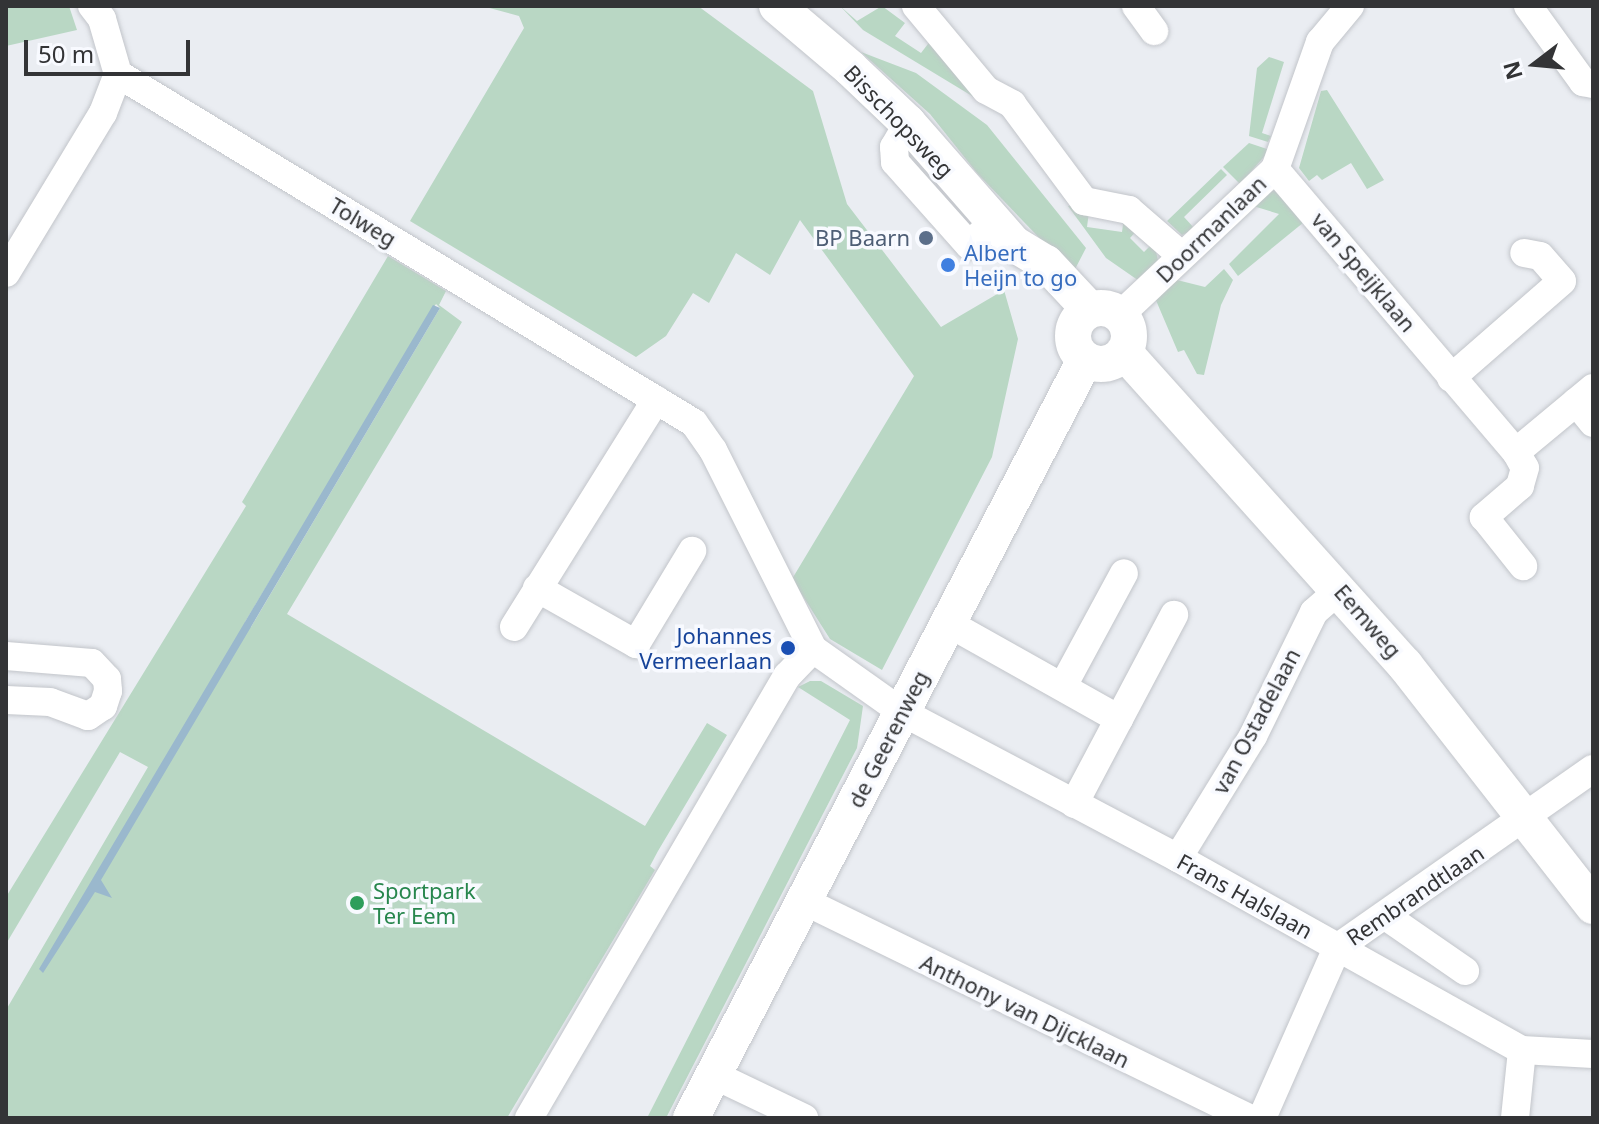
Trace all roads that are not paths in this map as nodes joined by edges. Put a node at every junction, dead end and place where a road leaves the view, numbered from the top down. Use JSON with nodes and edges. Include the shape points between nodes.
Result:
{"nodes":[{"id":1,"x":777,"y":6,"type":"edge"},
{"id":2,"x":916,"y":6,"type":"edge"},
{"id":3,"x":1136,"y":6,"type":"edge"},
{"id":4,"x":1350,"y":6,"type":"edge"},
{"id":5,"x":1528,"y":6,"type":"edge"},
{"id":6,"x":100,"y":10,"type":"edge"},
{"id":7,"x":1154,"y":31,"type":"dead end"},
{"id":8,"x":118,"y":74,"type":"junction"},
{"id":9,"x":1593,"y":84,"type":"edge"},
{"id":10,"x":1275,"y":169,"type":"junction"},
{"id":11,"x":1524,"y":253,"type":"dead end"},
{"id":12,"x":1182,"y":256,"type":"junction"},
{"id":13,"x":6,"y":273,"type":"edge"},
{"id":14,"x":1095,"y":317,"type":"junction"},
{"id":15,"x":1124,"y":352,"type":"junction"},
{"id":16,"x":1085,"y":360,"type":"junction"},
{"id":17,"x":1451,"y":378,"type":"junction"},
{"id":18,"x":656,"y":400,"type":"junction"},
{"id":19,"x":1587,"y":404,"type":"edge"},
{"id":20,"x":1516,"y":452,"type":"junction"},
{"id":21,"x":692,"y":551,"type":"dead end"},
{"id":22,"x":1523,"y":566,"type":"dead end"},
{"id":23,"x":1124,"y":573,"type":"dead end"},
{"id":24,"x":537,"y":588,"type":"junction"},
{"id":25,"x":1340,"y":589,"type":"junction"},
{"id":26,"x":1174,"y":615,"type":"dead end"},
{"id":27,"x":948,"y":623,"type":"junction"},
{"id":28,"x":514,"y":627,"type":"dead end"},
{"id":29,"x":813,"y":649,"type":"junction"},
{"id":30,"x":6,"y":656,"type":"edge"},
{"id":31,"x":1063,"y":686,"type":"junction"},
{"id":32,"x":6,"y":700,"type":"edge"},
{"id":33,"x":902,"y":712,"type":"junction"},
{"id":34,"x":1119,"y":719,"type":"junction"},
{"id":35,"x":1593,"y":769,"type":"edge"},
{"id":36,"x":1074,"y":804,"type":"junction"},
{"id":37,"x":1528,"y":818,"type":"junction"},
{"id":38,"x":1178,"y":858,"type":"junction"},
{"id":39,"x":804,"y":901,"type":"junction"},
{"id":40,"x":1593,"y":906,"type":"edge"},
{"id":41,"x":1387,"y":917,"type":"junction"},
{"id":42,"x":1337,"y":948,"type":"junction"},
{"id":43,"x":1465,"y":971,"type":"dead end"},
{"id":44,"x":1522,"y":1050,"type":"junction"},
{"id":45,"x":1593,"y":1054,"type":"edge"},
{"id":46,"x":714,"y":1075,"type":"junction"},
{"id":47,"x":529,"y":1118,"type":"edge"},
{"id":48,"x":691,"y":1118,"type":"edge"},
{"id":49,"x":804,"y":1118,"type":"edge"},
{"id":50,"x":1248,"y":1118,"type":"edge"},
{"id":51,"x":1262,"y":1118,"type":"edge"},
{"id":52,"x":1515,"y":1118,"type":"edge"}],
"edges":[{"from":1,"to":14,"type":"main road","name":"Bisschopsweg","via":[[908,123],[1003,233],[1046,263]]},
{"from":2,"to":12,"type":"street","via":[[986,90],[1012,104],[1084,201],[1129,210]]},
{"from":3,"to":7,"type":"street"},
{"from":4,"to":10,"type":"street","name":"Doormanlaan","via":[[1320,42]]},
{"from":5,"to":9,"type":"street","via":[[1583,82]]},
{"from":6,"to":8,"type":"street"},
{"from":8,"to":13,"type":"street","via":[[103,113]]},
{"from":8,"to":18,"type":"street","name":"Tolweg"},
{"from":10,"to":12,"type":"street","name":"Doormanlaan"},
{"from":10,"to":17,"type":"street","name":"van Speijklaan"},
{"from":11,"to":17,"type":"street","via":[[1540,256],[1562,281]]},
{"from":12,"to":14,"type":"street","name":"Doormanlaan"},
{"from":14,"to":15,"type":"main road","via":[[1128,329]]},
{"from":14,"to":16,"type":"main road","via":[[1074,345]]},
{"from":15,"to":16,"type":"main road","via":[[1106,364]]},
{"from":15,"to":25,"type":"main road","name":"Eemweg"},
{"from":16,"to":27,"type":"main road","name":"de Geerenweg"},
{"from":17,"to":20,"type":"street","name":"van Speijklaan"},
{"from":18,"to":24,"type":"street"},
{"from":18,"to":29,"type":"street","name":"Tolweg","via":[[694,423],[713,450]]},
{"from":19,"to":20,"type":"street"},
{"from":20,"to":22,"type":"street","via":[[1525,468],[1520,486],[1484,517]]},
{"from":21,"to":24,"type":"street","via":[[636,644]]},
{"from":23,"to":31,"type":"street"},
{"from":24,"to":28,"type":"street"},
{"from":25,"to":37,"type":"main road","name":"Eemweg"},
{"from":25,"to":38,"type":"street","name":"van Ostadelaan","via":[[1314,612],[1253,736]]},
{"from":26,"to":34,"type":"street"},
{"from":27,"to":31,"type":"street"},
{"from":27,"to":33,"type":"main road","name":"de Geerenweg"},
{"from":29,"to":33,"type":"street","name":"Tolweg"},
{"from":29,"to":47,"type":"street","via":[[787,676]]},
{"from":30,"to":32,"type":"street","via":[[92,663],[107,679],[108,691],[103,706],[88,716],[50,702]]},
{"from":31,"to":34,"type":"street"},
{"from":33,"to":36,"type":"street","name":"Frans Halslaan"},
{"from":33,"to":39,"type":"main road","name":"de Geerenweg"},
{"from":34,"to":36,"type":"street"},
{"from":35,"to":37,"type":"street","name":"Rembrandtlaan"},
{"from":36,"to":38,"type":"street","name":"Frans Halslaan"},
{"from":37,"to":40,"type":"main road","name":"Eemweg"},
{"from":37,"to":41,"type":"street","name":"Rembrandtlaan"},
{"from":38,"to":42,"type":"street","name":"Frans Halslaan"},
{"from":39,"to":46,"type":"main road","name":"de Geerenweg"},
{"from":39,"to":50,"type":"street","name":"Anthony van Dijcklaan"},
{"from":41,"to":42,"type":"street","name":"Rembrandtlaan"},
{"from":41,"to":43,"type":"street"},
{"from":42,"to":44,"type":"street","name":"Frans Halslaan"},
{"from":42,"to":51,"type":"street","name":"Rembrandtlaan"},
{"from":44,"to":45,"type":"street","name":"Frans Halslaan"},
{"from":44,"to":52,"type":"street"},
{"from":46,"to":48,"type":"main road","name":"de Geerenweg"},
{"from":46,"to":49,"type":"street"}]}
